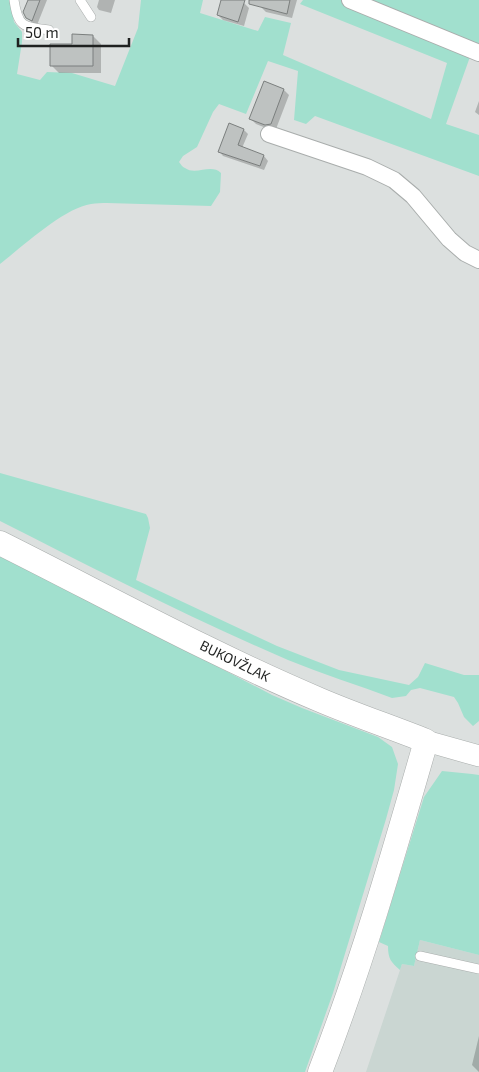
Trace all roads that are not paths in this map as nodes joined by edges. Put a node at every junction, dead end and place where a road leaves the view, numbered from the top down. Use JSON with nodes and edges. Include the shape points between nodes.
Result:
{"nodes":[{"id":1,"x":14,"y":0,"type":"edge"},
{"id":2,"x":80,"y":0,"type":"edge"},
{"id":3,"x":350,"y":0,"type":"edge"},
{"id":4,"x":91,"y":17,"type":"dead end"},
{"id":5,"x":49,"y":30,"type":"dead end"},
{"id":6,"x":479,"y":53,"type":"edge"},
{"id":7,"x":269,"y":134,"type":"dead end"},
{"id":8,"x":479,"y":260,"type":"edge"},
{"id":9,"x":0,"y":543,"type":"edge"},
{"id":10,"x":426,"y":741,"type":"junction"},
{"id":11,"x":479,"y":756,"type":"edge"},
{"id":12,"x":420,"y":956,"type":"dead end"},
{"id":13,"x":479,"y":969,"type":"edge"},
{"id":14,"x":320,"y":1072,"type":"edge"}],
"edges":[{"from":1,"to":5,"type":"lane","via":[[17,15],[24,24]]},
{"from":2,"to":4,"type":"lane"},
{"from":3,"to":6,"type":"street"},
{"from":7,"to":8,"type":"street","via":[[367,167],[394,180],[413,196],[449,239]]},
{"from":9,"to":10,"type":"main road","name":"BUKOVŽLAK","via":[[272,679]]},
{"from":10,"to":11,"type":"street","name":"BUKOVŽLAK"},
{"from":10,"to":14,"type":"main road","via":[[382,896]]},
{"from":12,"to":13,"type":"lane"}]}
